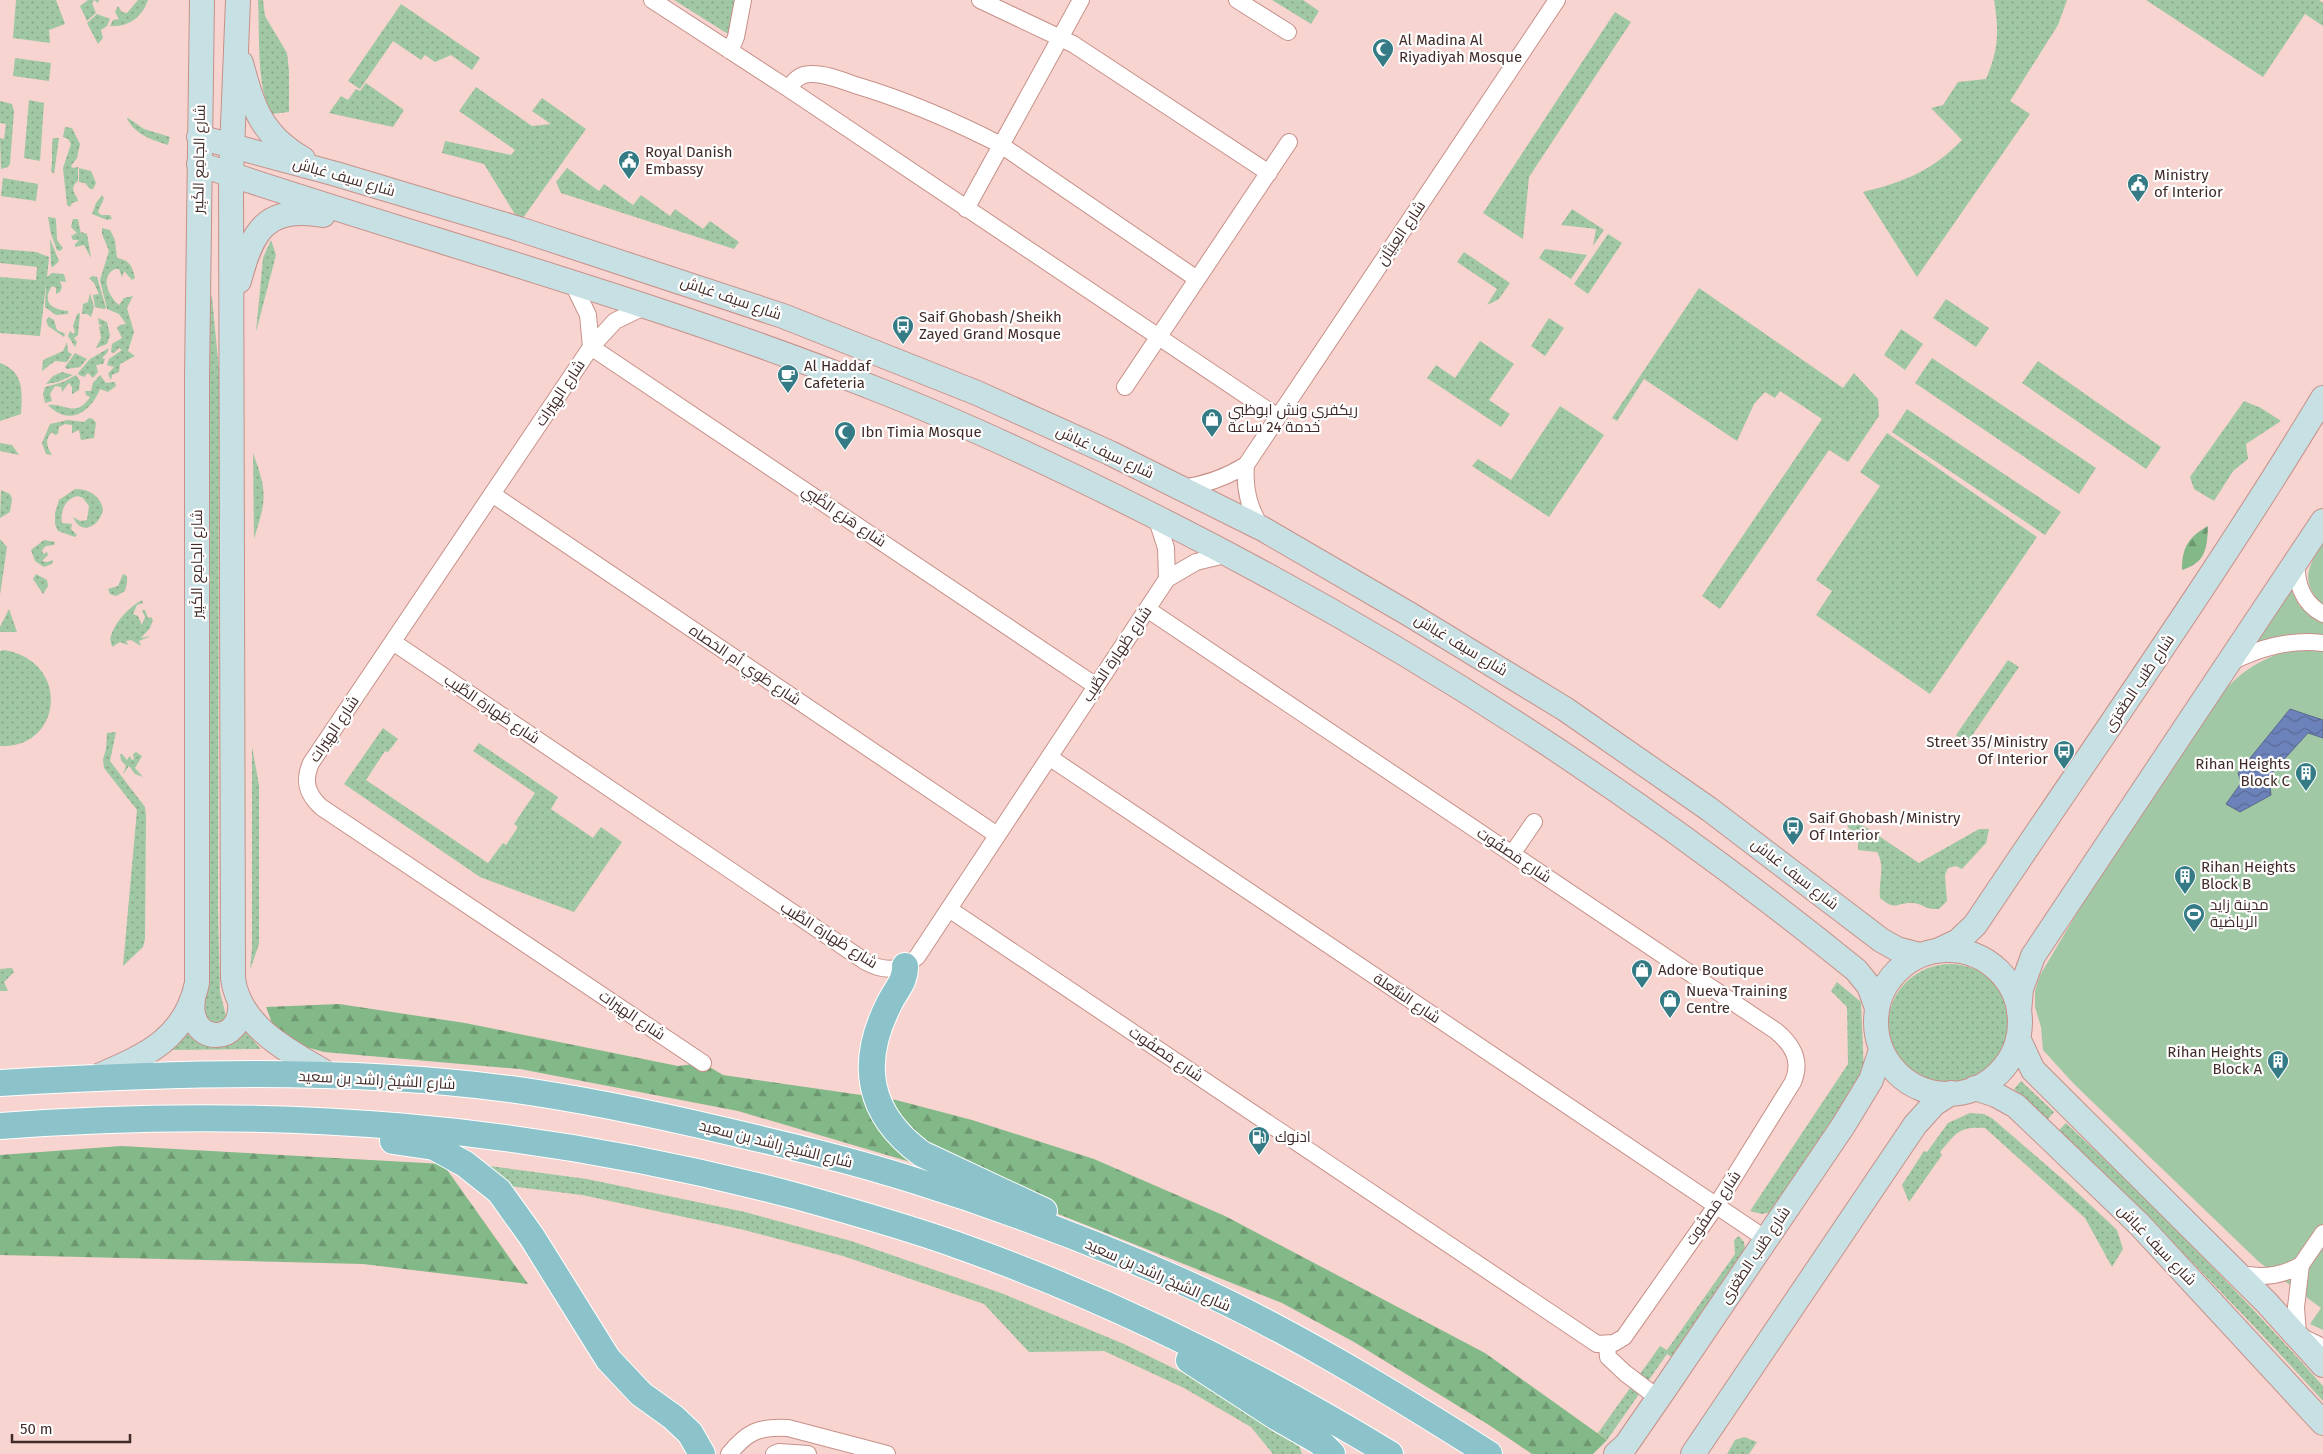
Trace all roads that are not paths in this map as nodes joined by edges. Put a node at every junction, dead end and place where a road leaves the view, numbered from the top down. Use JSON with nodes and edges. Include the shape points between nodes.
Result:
{"nodes":[{"id":1,"x":202,"y":0,"type":"edge"},
{"id":2,"x":214,"y":0,"type":"edge"},
{"id":3,"x":238,"y":0,"type":"edge"},
{"id":4,"x":652,"y":0,"type":"edge"},
{"id":5,"x":743,"y":0,"type":"edge"},
{"id":6,"x":980,"y":0,"type":"edge"},
{"id":7,"x":1081,"y":0,"type":"edge"},
{"id":8,"x":1237,"y":0,"type":"edge"},
{"id":9,"x":1557,"y":0,"type":"edge"},
{"id":10,"x":1288,"y":32,"type":"dead end"},
{"id":11,"x":1060,"y":37,"type":"junction"},
{"id":12,"x":237,"y":46,"type":"junction"},
{"id":13,"x":730,"y":51,"type":"junction"},
{"id":14,"x":789,"y":89,"type":"junction"},
{"id":15,"x":214,"y":141,"type":"junction"},
{"id":16,"x":1289,"y":142,"type":"dead end"},
{"id":17,"x":1001,"y":145,"type":"junction"},
{"id":18,"x":216,"y":170,"type":"junction"},
{"id":19,"x":329,"y":172,"type":"junction"},
{"id":20,"x":1269,"y":173,"type":"junction"},
{"id":21,"x":966,"y":209,"type":"junction"},
{"id":22,"x":343,"y":212,"type":"junction"},
{"id":23,"x":1197,"y":279,"type":"junction"},
{"id":24,"x":573,"y":284,"type":"junction"},
{"id":25,"x":646,"y":306,"type":"junction"},
{"id":26,"x":231,"y":312,"type":"junction"},
{"id":27,"x":1159,"y":336,"type":"junction"},
{"id":28,"x":591,"y":347,"type":"junction"},
{"id":29,"x":1125,"y":387,"type":"dead end"},
{"id":30,"x":2323,"y":398,"type":"edge"},
{"id":31,"x":1278,"y":417,"type":"junction"},
{"id":32,"x":1246,"y":465,"type":"junction"},
{"id":33,"x":1181,"y":488,"type":"junction"},
{"id":34,"x":492,"y":494,"type":"junction"},
{"id":35,"x":1156,"y":517,"type":"junction"},
{"id":36,"x":2323,"y":521,"type":"edge"},
{"id":37,"x":1263,"y":529,"type":"junction"},
{"id":38,"x":1229,"y":554,"type":"junction"},
{"id":39,"x":2297,"y":560,"type":"junction"},
{"id":40,"x":1167,"y":579,"type":"junction"},
{"id":41,"x":1147,"y":609,"type":"junction"},
{"id":42,"x":2323,"y":614,"type":"edge"},
{"id":43,"x":393,"y":642,"type":"junction"},
{"id":44,"x":2323,"y":643,"type":"edge"},
{"id":45,"x":2229,"y":663,"type":"junction"},
{"id":46,"x":1096,"y":686,"type":"junction"},
{"id":47,"x":1049,"y":757,"type":"junction"},
{"id":48,"x":1534,"y":822,"type":"dead end"},
{"id":49,"x":998,"y":835,"type":"junction"},
{"id":50,"x":1512,"y":854,"type":"junction"},
{"id":51,"x":949,"y":909,"type":"junction"},
{"id":52,"x":1928,"y":953,"type":"junction"},
{"id":53,"x":894,"y":975,"type":"junction"},
{"id":54,"x":192,"y":999,"type":"junction"},
{"id":55,"x":240,"y":1002,"type":"junction"},
{"id":56,"x":1877,"y":1008,"type":"junction"},
{"id":57,"x":2019,"y":1012,"type":"junction"},
{"id":58,"x":2018,"y":1038,"type":"junction"},
{"id":59,"x":1881,"y":1050,"type":"junction"},
{"id":60,"x":703,"y":1063,"type":"dead end"},
{"id":61,"x":330,"y":1076,"type":"junction"},
{"id":62,"x":96,"y":1077,"type":"junction"},
{"id":63,"x":0,"y":1083,"type":"edge"},
{"id":64,"x":1975,"y":1088,"type":"junction"},
{"id":65,"x":1951,"y":1093,"type":"junction"},
{"id":66,"x":249,"y":1117,"type":"junction"},
{"id":67,"x":0,"y":1126,"type":"edge"},
{"id":68,"x":1716,"y":1206,"type":"junction"},
{"id":69,"x":2323,"y":1233,"type":"edge"},
{"id":70,"x":1766,"y":1239,"type":"junction"},
{"id":71,"x":1091,"y":1245,"type":"junction"},
{"id":72,"x":2301,"y":1265,"type":"junction"},
{"id":73,"x":2237,"y":1273,"type":"junction"},
{"id":74,"x":1094,"y":1299,"type":"junction"},
{"id":75,"x":2298,"y":1335,"type":"junction"},
{"id":76,"x":1607,"y":1344,"type":"junction"},
{"id":77,"x":2323,"y":1347,"type":"edge"},
{"id":78,"x":2323,"y":1365,"type":"edge"},
{"id":79,"x":1661,"y":1394,"type":"junction"},
{"id":80,"x":2323,"y":1423,"type":"edge"},
{"id":81,"x":1621,"y":1451,"type":"edge"},
{"id":82,"x":702,"y":1454,"type":"edge"},
{"id":83,"x":729,"y":1454,"type":"edge"},
{"id":84,"x":774,"y":1454,"type":"edge"},
{"id":85,"x":808,"y":1454,"type":"edge"},
{"id":86,"x":887,"y":1454,"type":"edge"},
{"id":87,"x":1332,"y":1454,"type":"edge"},
{"id":88,"x":1390,"y":1454,"type":"edge"},
{"id":89,"x":1489,"y":1454,"type":"edge"},
{"id":90,"x":1694,"y":1454,"type":"edge"}],
"edges":[{"from":1,"to":15,"type":"street","name":"شارع الجامِع الكَبِير"},
{"from":2,"to":15,"type":"street"},
{"from":3,"to":12,"type":"street","name":"شارع الجامِع الكَبِير"},
{"from":4,"to":13,"type":"street"},
{"from":5,"to":13,"type":"street"},
{"from":6,"to":11,"type":"street"},
{"from":7,"to":11,"type":"street"},
{"from":8,"to":10,"type":"street"},
{"from":9,"to":31,"type":"street","name":"شارع العِبَيَّان"},
{"from":11,"to":17,"type":"street"},
{"from":11,"to":20,"type":"street"},
{"from":12,"to":15,"type":"street","name":"شارع الجامِع الكَبِير"},
{"from":12,"to":19,"type":"street","via":[[255,108],[266,130],[286,148]]},
{"from":13,"to":14,"type":"street"},
{"from":14,"to":17,"type":"street","via":[[796,79],[809,74],[834,78],[912,103]]},
{"from":14,"to":21,"type":"street"},
{"from":15,"to":18,"type":"street","name":"شارع الجامِع الكَبِير"},
{"from":15,"to":18,"type":"street","via":[[209,149]]},
{"from":15,"to":19,"type":"street","name":"شارع سيف غباش"},
{"from":16,"to":20,"type":"street"},
{"from":17,"to":21,"type":"street"},
{"from":17,"to":23,"type":"street"},
{"from":18,"to":22,"type":"street"},
{"from":18,"to":26,"type":"street","name":"شارع الجامِع الكَبِير"},
{"from":18,"to":54,"type":"street","name":"شارع الجامِع الكَبِير","via":[[198,973]]},
{"from":19,"to":33,"type":"street","name":"شارع سيف غباش","via":[[519,229],[807,324],[977,393]]},
{"from":20,"to":23,"type":"street"},
{"from":21,"to":27,"type":"street"},
{"from":22,"to":24,"type":"street"},
{"from":22,"to":26,"type":"street","via":[[282,215],[260,230],[248,249]]},
{"from":23,"to":27,"type":"street"},
{"from":24,"to":25,"type":"street"},
{"from":24,"to":28,"type":"street","name":"شارع الهِيَرات","via":[[588,315]]},
{"from":25,"to":28,"type":"street","name":"شارع الهِيَرات","via":[[615,321]]},
{"from":25,"to":35,"type":"street","via":[[882,391],[1007,445]]},
{"from":26,"to":55,"type":"street","name":"شارع الجامِع الكَبِير","via":[[233,978]]},
{"from":27,"to":29,"type":"street"},
{"from":27,"to":31,"type":"street"},
{"from":28,"to":34,"type":"street","name":"شارع الهِيَرات"},
{"from":28,"to":46,"type":"street","name":"شارع هَزع الظَّبِي"},
{"from":30,"to":52,"type":"street","name":"شارع طُنب الصُّغرَى","via":[[2155,659],[1975,925],[1958,941]]},
{"from":31,"to":32,"type":"street","name":"شارع العِبَيَّان"},
{"from":32,"to":33,"type":"street","name":"شارع العِبَيَّان","via":[[1215,481]]},
{"from":32,"to":37,"type":"street","via":[[1247,497]]},
{"from":33,"to":37,"type":"street","name":"شارع سيف غباش"},
{"from":34,"to":43,"type":"street","name":"شارع الهِيَرات"},
{"from":34,"to":49,"type":"street","name":"شارع طَوِي أم الحَصاه"},
{"from":35,"to":38,"type":"street"},
{"from":35,"to":40,"type":"street","via":[[1166,548]]},
{"from":36,"to":39,"type":"street"},
{"from":37,"to":52,"type":"street","name":"شارع سيف غباش","via":[[1564,709],[1709,809],[1881,940],[1897,949]]},
{"from":38,"to":40,"type":"street","name":"شارع ظَهارة الطِّيب","via":[[1196,562]]},
{"from":38,"to":56,"type":"street","via":[[1444,676],[1644,808],[1732,872],[1856,970],[1869,986]]},
{"from":39,"to":42,"type":"street","via":[[2300,588],[2311,605]]},
{"from":39,"to":45,"type":"street"},
{"from":40,"to":41,"type":"street","name":"شارع ظَهارة الطِّيب"},
{"from":41,"to":46,"type":"street","name":"شارع ظَهارة الطِّيب"},
{"from":41,"to":50,"type":"street","name":"شارع مَصفُوت"},
{"from":43,"to":53,"type":"street","name":"شارع ظَهارة الطِّيب","via":[[858,957]]},
{"from":43,"to":60,"type":"street","name":"شارع الهِيَرات","via":[[311,763],[306,782],[314,800]]},
{"from":44,"to":45,"type":"street","via":[[2301,641],[2274,645]]},
{"from":45,"to":57,"type":"street","via":[[2033,956],[2021,989]]},
{"from":46,"to":47,"type":"street","name":"شارع ظَهارة الطِّيب"},
{"from":47,"to":49,"type":"street","name":"شارع ظَهارة الطِّيب"},
{"from":47,"to":68,"type":"street","name":"شارع الشُّعلة"},
{"from":48,"to":50,"type":"street"},
{"from":49,"to":51,"type":"street","name":"شارع ظَهارة الطِّيب"},
{"from":50,"to":68,"type":"street","name":"شارع مَصفُوت","via":[[1776,1031],[1791,1045],[1797,1060],[1793,1082]]},
{"from":51,"to":53,"type":"street","name":"شارع ظَهارة الطِّيب","via":[[917,957]]},
{"from":51,"to":76,"type":"street","name":"شارع مَصفُوت","via":[[1587,1338],[1597,1344]]},
{"from":52,"to":56,"type":"street","via":[[1910,960],[1892,976]]},
{"from":52,"to":57,"type":"street","via":[[1962,951],[1996,968],[2012,988]]},
{"from":53,"to":71,"type":"main road","via":[[871,1052],[870,1072],[881,1110],[892,1127],[922,1154],[1035,1205],[1066,1224]]},
{"from":54,"to":55,"type":"street","via":[[194,1022],[203,1031],[215,1035],[228,1032],[237,1023]]},
{"from":54,"to":62,"type":"street","name":"شارع الجامِع الكَبِير","via":[[177,1027],[156,1048]]},
{"from":55,"to":61,"type":"street","name":"شارع الجامِع الكَبِير","via":[[269,1037]]},
{"from":56,"to":59,"type":"street","via":[[1876,1029]]},
{"from":57,"to":58,"type":"street"},
{"from":58,"to":64,"type":"street","via":[[2015,1049],[2002,1068]]},
{"from":58,"to":73,"type":"street","via":[[2033,1070]]},
{"from":59,"to":65,"type":"street","via":[[1895,1071],[1915,1086]]},
{"from":59,"to":70,"type":"street","name":"شارع طُنب الصُّغرَى","via":[[1864,1092]]},
{"from":61,"to":62,"type":"main road","name":"شارع الشيخ راشد بن سعيد","via":[[171,1074]]},
{"from":61,"to":71,"type":"main road","name":"شارع الشيخ راشد بن سعيد","via":[[509,1089],[625,1108],[839,1158],[915,1180]]},
{"from":62,"to":63,"type":"main road","name":"شارع الشيخ راشد بن سعيد"},
{"from":64,"to":65,"type":"street"},
{"from":64,"to":80,"type":"street","name":"شارع سيف غباش","via":[[2016,1106],[2132,1217]]},
{"from":65,"to":90,"type":"street","via":[[1929,1109],[1915,1125]]},
{"from":66,"to":67,"type":"main road","via":[[106,1119]]},
{"from":66,"to":74,"type":"main road","via":[[395,1124],[460,1131],[601,1152],[724,1177],[844,1209],[956,1244]]},
{"from":66,"to":82,"type":"main road","via":[[434,1147],[465,1164],[499,1191],[532,1237],[608,1359],[641,1394],[690,1433]]},
{"from":68,"to":70,"type":"street","name":"شارع الشُّعلة"},
{"from":68,"to":76,"type":"street","name":"شارع مَصفُوت","via":[[1624,1337]]},
{"from":69,"to":72,"type":"street"},
{"from":70,"to":79,"type":"street","name":"شارع طُنب الصُّغرَى"},
{"from":71,"to":89,"type":"main road","name":"شارع الشيخ راشد بن سعيد","via":[[1183,1282],[1287,1334]]},
{"from":72,"to":73,"type":"street","via":[[2278,1276]]},
{"from":72,"to":75,"type":"street","via":[[2296,1308]]},
{"from":73,"to":75,"type":"street"},
{"from":74,"to":87,"type":"main road","via":[[1320,1442]]},
{"from":74,"to":88,"type":"main road","via":[[1250,1374]]},
{"from":75,"to":77,"type":"street"},
{"from":75,"to":78,"type":"street"},
{"from":76,"to":79,"type":"street","via":[[1606,1353],[1616,1364],[1630,1369]]},
{"from":79,"to":81,"type":"street","name":"شارع طُنب الصُّغرَى"},
{"from":83,"to":86,"type":"street","via":[[740,1441],[757,1430],[771,1427],[788,1428]]},
{"from":84,"to":85,"type":"street"}]}
